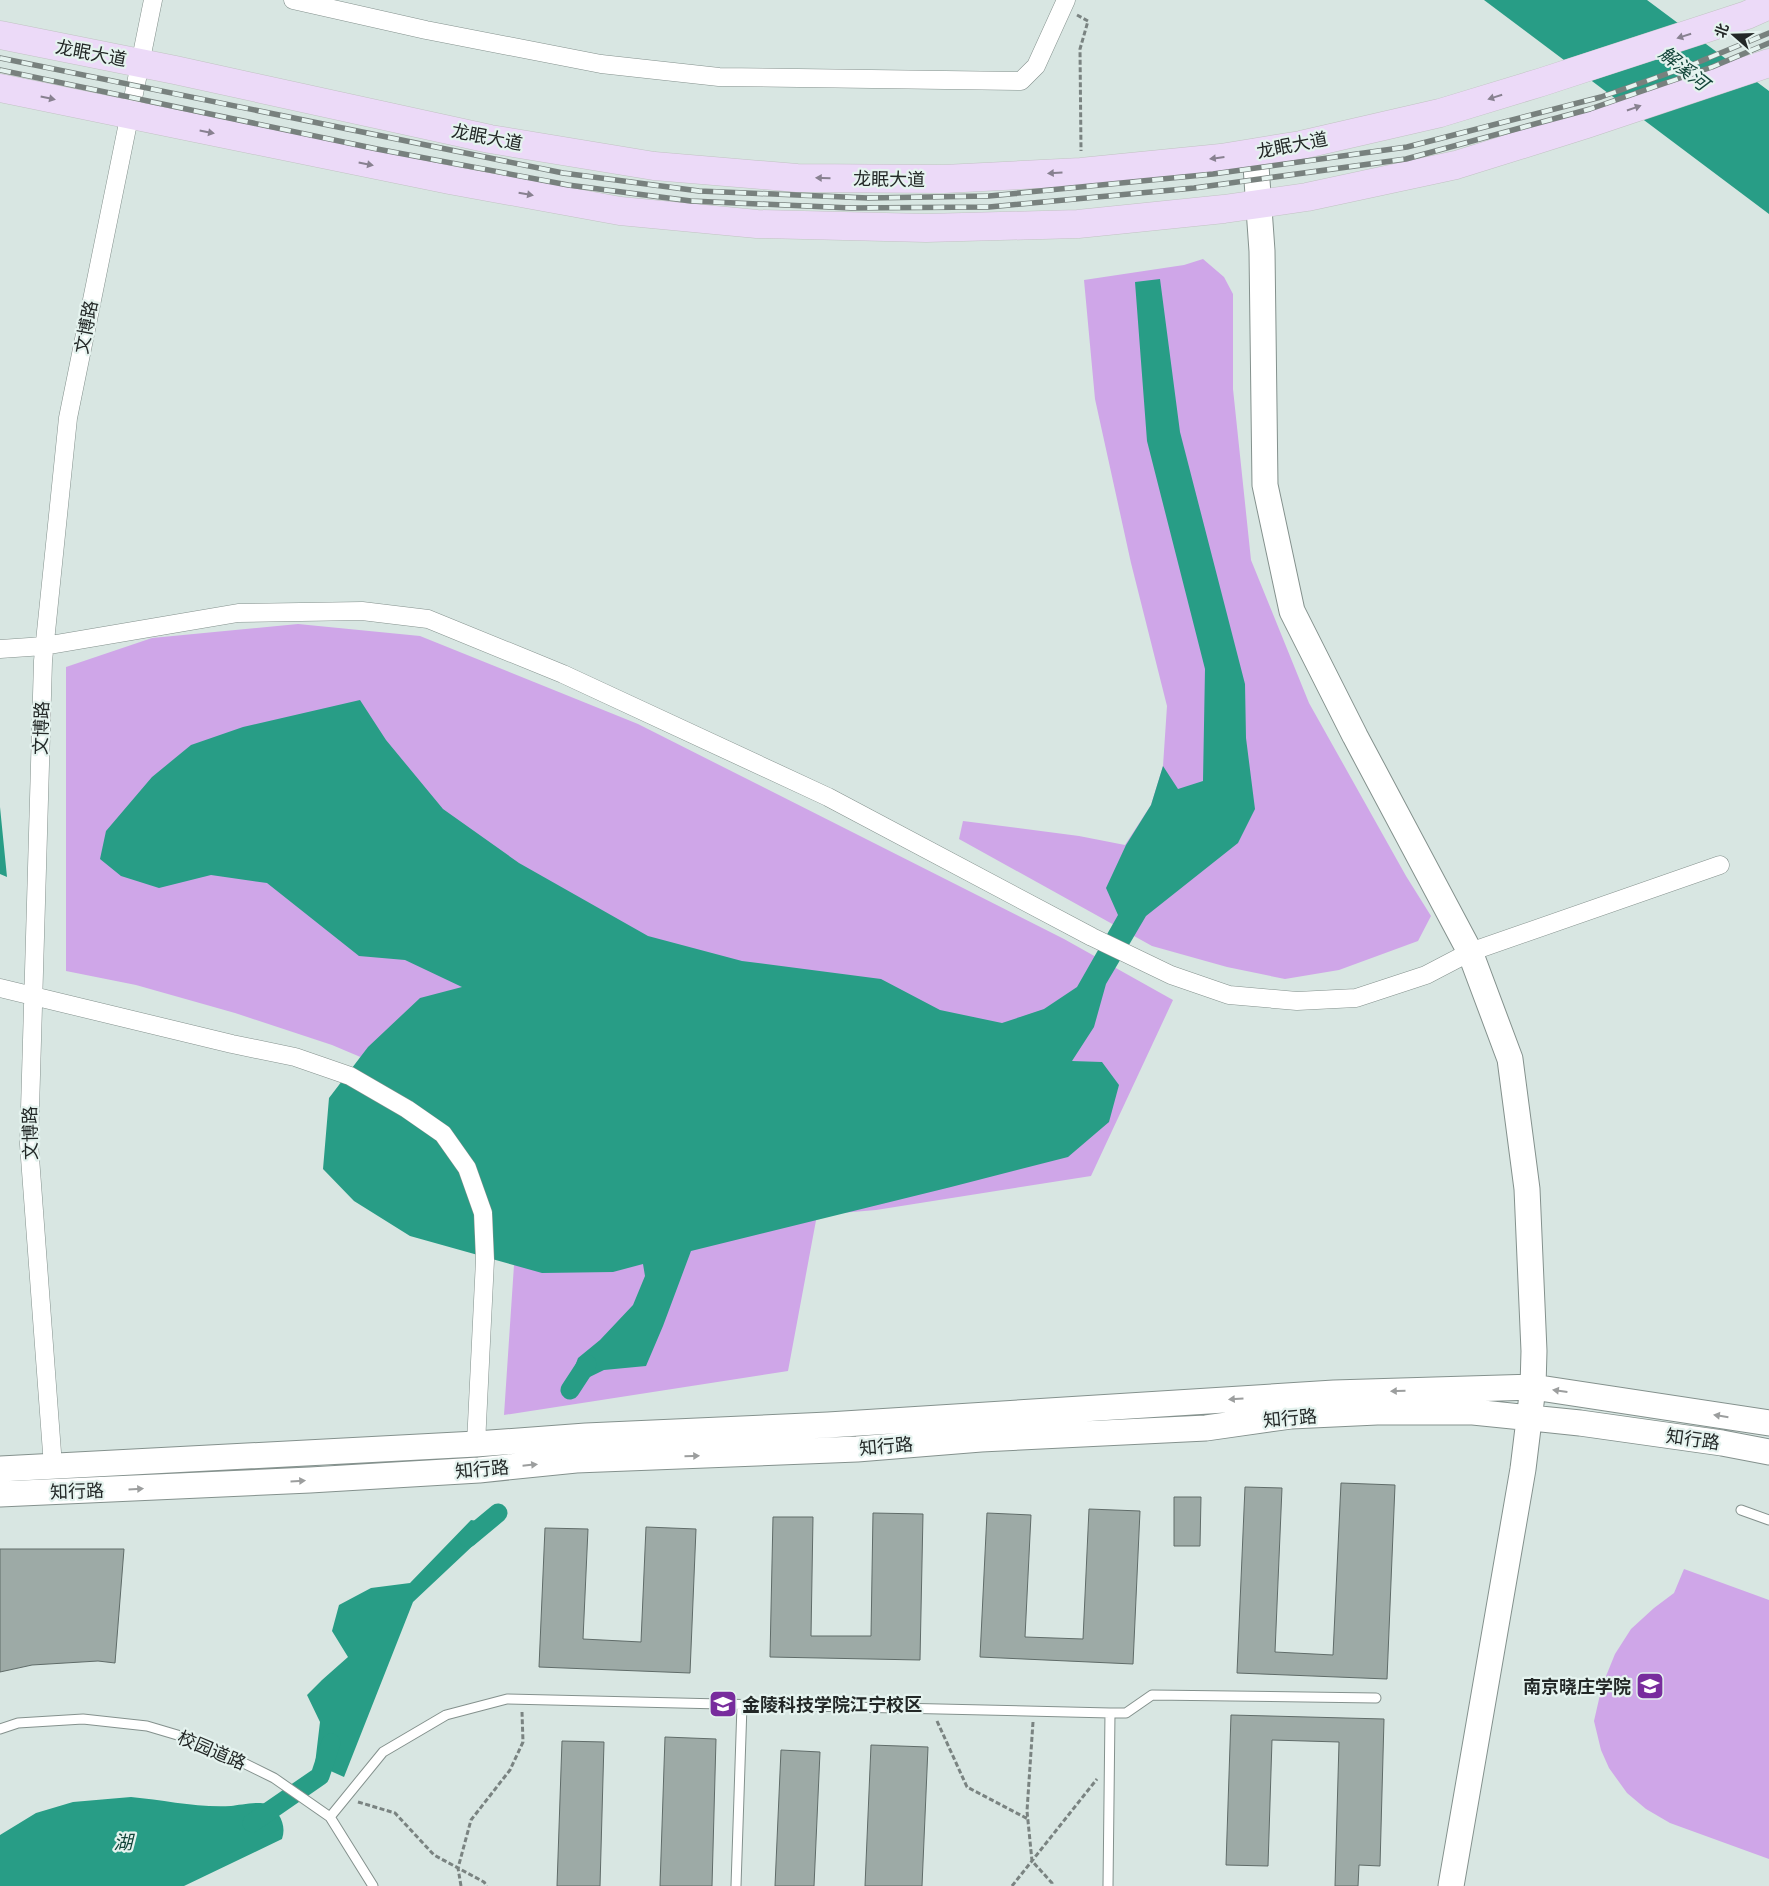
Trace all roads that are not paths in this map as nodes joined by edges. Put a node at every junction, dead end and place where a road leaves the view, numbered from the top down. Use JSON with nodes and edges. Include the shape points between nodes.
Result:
{"nodes":[{"id":1,"x":153,"y":0,"type":"edge"},
{"id":2,"x":293,"y":0,"type":"edge"},
{"id":3,"x":1065,"y":3,"type":"edge"},
{"id":4,"x":1758,"y":10,"type":"edge"},
{"id":5,"x":0,"y":35,"type":"edge"},
{"id":6,"x":140,"y":63,"type":"junction"},
{"id":7,"x":1769,"y":63,"type":"edge"},
{"id":8,"x":0,"y":88,"type":"edge"},
{"id":9,"x":129,"y":115,"type":"junction"},
{"id":10,"x":1255,"y":152,"type":"junction"},
{"id":11,"x":1258,"y":204,"type":"junction"},
{"id":12,"x":44,"y":646,"type":"junction"},
{"id":13,"x":0,"y":649,"type":"edge"},
{"id":14,"x":1720,"y":865,"type":"dead end"},
{"id":15,"x":1470,"y":952,"type":"junction"},
{"id":16,"x":0,"y":988,"type":"edge"},
{"id":17,"x":33,"y":997,"type":"junction"},
{"id":18,"x":1533,"y":1387,"type":"junction"},
{"id":19,"x":1530,"y":1418,"type":"junction"},
{"id":20,"x":1769,"y":1423,"type":"edge"},
{"id":21,"x":476,"y":1444,"type":"junction"},
{"id":22,"x":1769,"y":1452,"type":"edge"},
{"id":23,"x":53,"y":1466,"type":"junction"},
{"id":24,"x":0,"y":1468,"type":"edge"},
{"id":25,"x":0,"y":1494,"type":"edge"},
{"id":26,"x":1741,"y":1510,"type":"dead end"},
{"id":27,"x":1769,"y":1520,"type":"edge"},
{"id":28,"x":1376,"y":1698,"type":"dead end"},
{"id":29,"x":742,"y":1705,"type":"junction"},
{"id":30,"x":1110,"y":1713,"type":"junction"},
{"id":31,"x":0,"y":1729,"type":"edge"},
{"id":32,"x":330,"y":1817,"type":"junction"},
{"id":33,"x":372,"y":1886,"type":"edge"},
{"id":34,"x":736,"y":1886,"type":"edge"},
{"id":35,"x":1108,"y":1886,"type":"edge"},
{"id":36,"x":1451,"y":1886,"type":"edge"}],
"edges":[{"from":1,"to":6,"type":"street","name":"文博路"},
{"from":2,"to":3,"type":"street","via":[[601,64],[719,77],[1021,81],[1036,66]]},
{"from":4,"to":10,"type":"main road","name":"龙眠大道","one_way":true,"via":[[1440,113],[1301,145]]},
{"from":5,"to":6,"type":"main road","name":"龙眠大道"},
{"from":6,"to":9,"type":"street","name":"文博路"},
{"from":10,"to":6,"type":"main road","name":"龙眠大道","one_way":true,"via":[[1081,172],[944,179],[797,178],[654,166],[490,139]]},
{"from":11,"to":7,"type":"main road","one_way":true,"via":[[1307,197],[1456,165]]},
{"from":8,"to":9,"type":"main road","one_way":true},
{"from":9,"to":11,"type":"main road","one_way":true,"via":[[610,209],[757,224],[926,228],[1078,224]]},
{"from":9,"to":12,"type":"street","name":"文博路","via":[[68,418]]},
{"from":10,"to":11,"type":"street"},
{"from":11,"to":15,"type":"street","via":[[1262,252],[1265,485],[1292,611],[1354,736]]},
{"from":12,"to":13,"type":"street"},
{"from":12,"to":15,"type":"street","via":[[238,613],[362,610],[428,619],[563,674],[828,797],[1092,937],[1170,975],[1229,995],[1298,1002],[1356,998],[1426,976]]},
{"from":12,"to":17,"type":"street","name":"文博路"},
{"from":14,"to":15,"type":"street"},
{"from":15,"to":18,"type":"street","via":[[1510,1059],[1527,1189]]},
{"from":16,"to":17,"type":"street"},
{"from":17,"to":21,"type":"street","via":[[295,1057],[350,1076],[443,1134],[467,1168],[483,1213],[485,1260]]},
{"from":17,"to":23,"type":"street","name":"文博路","via":[[29,1144]]},
{"from":18,"to":19,"type":"street"},
{"from":20,"to":18,"type":"street","name":"知行路","one_way":true},
{"from":18,"to":21,"type":"street","name":"知行路","one_way":true,"via":[[1334,1393]]},
{"from":19,"to":22,"type":"street","name":"知行路"},
{"from":25,"to":19,"type":"street","name":"知行路","one_way":true,"via":[[310,1480],[479,1470],[576,1460],[848,1449],[1206,1428],[1291,1416],[1473,1412]]},
{"from":19,"to":36,"type":"street","via":[[1524,1469]]},
{"from":21,"to":23,"type":"street","name":"知行路"},
{"from":23,"to":24,"type":"street","name":"知行路"},
{"from":26,"to":27,"type":"lane"},
{"from":28,"to":30,"type":"lane","via":[[1152,1695],[1126,1713]]},
{"from":29,"to":30,"type":"lane"},
{"from":29,"to":32,"type":"lane","via":[[507,1699],[446,1715],[383,1752]]},
{"from":29,"to":34,"type":"lane"},
{"from":30,"to":35,"type":"lane"},
{"from":31,"to":32,"type":"lane","name":"校园道路","via":[[18,1723],[83,1719],[147,1726],[201,1742],[274,1778]]},
{"from":32,"to":33,"type":"lane","name":"校园道路"}]}
